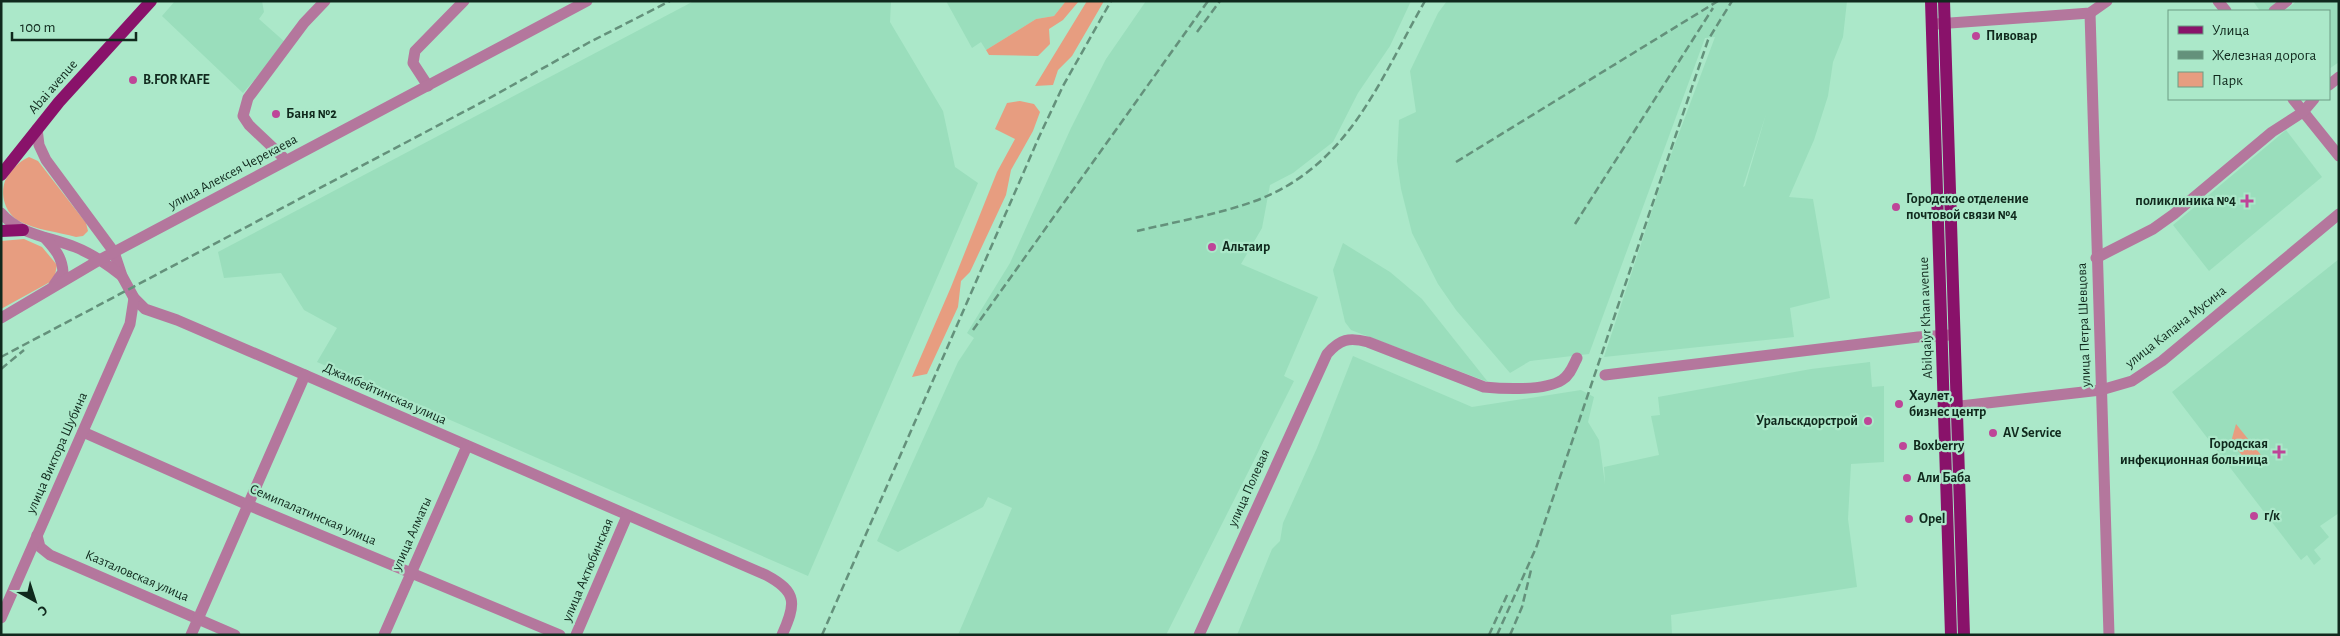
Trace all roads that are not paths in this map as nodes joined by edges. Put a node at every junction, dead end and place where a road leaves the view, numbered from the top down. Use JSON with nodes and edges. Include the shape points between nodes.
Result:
{"nodes":[{"id":1,"x":152,"y":1,"type":"edge"},
{"id":2,"x":325,"y":1,"type":"edge"},
{"id":3,"x":464,"y":1,"type":"edge"},
{"id":4,"x":587,"y":1,"type":"edge"},
{"id":5,"x":1931,"y":1,"type":"edge"},
{"id":6,"x":1944,"y":1,"type":"edge"},
{"id":7,"x":2107,"y":1,"type":"edge"},
{"id":8,"x":2287,"y":1,"type":"edge"},
{"id":9,"x":2275,"y":10,"type":"edge"},
{"id":10,"x":2090,"y":14,"type":"junction"},
{"id":11,"x":1938,"y":24,"type":"junction"},
{"id":12,"x":428,"y":86,"type":"junction"},
{"id":13,"x":2294,"y":100,"type":"edge"},
{"id":14,"x":2313,"y":100,"type":"edge"},
{"id":15,"x":2303,"y":112,"type":"junction"},
{"id":16,"x":37,"y":129,"type":"junction"},
{"id":17,"x":2339,"y":156,"type":"edge"},
{"id":18,"x":286,"y":160,"type":"junction"},
{"id":19,"x":1,"y":174,"type":"edge"},
{"id":20,"x":1,"y":213,"type":"edge"},
{"id":21,"x":2339,"y":214,"type":"edge"},
{"id":22,"x":23,"y":230,"type":"junction"},
{"id":23,"x":1,"y":231,"type":"edge"},
{"id":24,"x":44,"y":236,"type":"junction"},
{"id":25,"x":114,"y":252,"type":"junction"},
{"id":26,"x":2096,"y":258,"type":"junction"},
{"id":27,"x":101,"y":259,"type":"junction"},
{"id":28,"x":122,"y":276,"type":"junction"},
{"id":29,"x":52,"y":288,"type":"junction"},
{"id":30,"x":134,"y":298,"type":"junction"},
{"id":31,"x":1,"y":318,"type":"edge"},
{"id":32,"x":1948,"y":335,"type":"junction"},
{"id":33,"x":1577,"y":358,"type":"dead end"},
{"id":34,"x":305,"y":375,"type":"junction"},
{"id":35,"x":1605,"y":375,"type":"dead end"},
{"id":36,"x":2101,"y":390,"type":"junction"},
{"id":37,"x":1956,"y":405,"type":"junction"},
{"id":38,"x":1944,"y":408,"type":"junction"},
{"id":39,"x":83,"y":432,"type":"junction"},
{"id":40,"x":467,"y":446,"type":"junction"},
{"id":41,"x":248,"y":505,"type":"junction"},
{"id":42,"x":627,"y":516,"type":"junction"},
{"id":43,"x":37,"y":535,"type":"junction"},
{"id":44,"x":411,"y":573,"type":"junction"},
{"id":45,"x":1,"y":618,"type":"edge"},
{"id":46,"x":198,"y":619,"type":"junction"},
{"id":47,"x":191,"y":635,"type":"edge"},
{"id":48,"x":235,"y":635,"type":"edge"},
{"id":49,"x":384,"y":635,"type":"edge"},
{"id":50,"x":560,"y":635,"type":"edge"},
{"id":51,"x":576,"y":635,"type":"edge"},
{"id":52,"x":782,"y":635,"type":"edge"},
{"id":53,"x":1199,"y":635,"type":"edge"},
{"id":54,"x":1951,"y":635,"type":"edge"},
{"id":55,"x":1964,"y":635,"type":"edge"},
{"id":56,"x":2110,"y":635,"type":"edge"}],
"edges":[{"from":1,"to":16,"type":"main road","name":"Abai avenue"},
{"from":2,"to":18,"type":"street","via":[[304,23],[248,98],[243,116],[249,126]]},
{"from":3,"to":12,"type":"street","via":[[415,51],[412,63]]},
{"from":4,"to":12,"type":"street","name":"улица Алексея Черекаева"},
{"from":5,"to":11,"type":"main road","name":"Abilqaiyr Khan avenue"},
{"from":6,"to":11,"type":"main road","name":"Abilqaiyr Khan avenue"},
{"from":7,"to":10,"type":"street"},
{"from":8,"to":9,"type":"street"},
{"from":10,"to":11,"type":"street"},
{"from":10,"to":26,"type":"street","name":"улица Петра Шевцова"},
{"from":11,"to":32,"type":"main road","name":"Abilqaiyr Khan avenue"},
{"from":12,"to":18,"type":"street","name":"улица Алексея Черекаева"},
{"from":13,"to":15,"type":"street"},
{"from":14,"to":15,"type":"street"},
{"from":15,"to":17,"type":"street"},
{"from":15,"to":26,"type":"street","via":[[2272,132],[2153,229]]},
{"from":16,"to":19,"type":"main road","name":"Abai avenue"},
{"from":16,"to":25,"type":"street","name":"Джамбейтинская улица","via":[[46,160]]},
{"from":18,"to":25,"type":"street","name":"улица Алексея Черекаева"},
{"from":20,"to":22,"type":"street"},
{"from":21,"to":36,"type":"street","name":"улица Капана Мусина","via":[[2162,361],[2132,381]]},
{"from":22,"to":23,"type":"main road"},
{"from":22,"to":24,"type":"street"},
{"from":24,"to":27,"type":"street"},
{"from":24,"to":29,"type":"street","via":[[57,251],[64,272]]},
{"from":25,"to":27,"type":"street","name":"улица Алексея Черекаева"},
{"from":25,"to":28,"type":"street","name":"Джамбейтинская улица"},
{"from":26,"to":36,"type":"street","name":"улица Петра Шевцова"},
{"from":27,"to":28,"type":"street"},
{"from":27,"to":29,"type":"street","name":"улица Алексея Черекаева"},
{"from":28,"to":30,"type":"street","name":"Джамбейтинская улица"},
{"from":29,"to":31,"type":"street","name":"улица Алексея Черекаева"},
{"from":30,"to":34,"type":"street","name":"Джамбейтинская улица","via":[[145,309],[158,315],[177,320]]},
{"from":30,"to":39,"type":"street","name":"улица Виктора Шубина","via":[[130,324]]},
{"from":32,"to":35,"type":"street"},
{"from":32,"to":37,"type":"main road","name":"Abilqaiyr Khan avenue"},
{"from":32,"to":38,"type":"main road","name":"Abilqaiyr Khan avenue"},
{"from":33,"to":53,"type":"street","name":"улица Полевая","via":[[1563,380],[1553,385],[1511,389],[1484,387],[1353,338],[1336,344],[1327,354]]},
{"from":34,"to":40,"type":"street","name":"Джамбейтинская улица"},
{"from":34,"to":41,"type":"street"},
{"from":36,"to":37,"type":"street","name":"улица Капана Мусина"},
{"from":36,"to":56,"type":"street","name":"улица Петра Шевцова"},
{"from":37,"to":38,"type":"street","name":"улица Капана Мусина"},
{"from":37,"to":55,"type":"main road","name":"Abilqaiyr Khan avenue"},
{"from":38,"to":54,"type":"main road","name":"Abilqaiyr Khan avenue"},
{"from":39,"to":41,"type":"street","name":"Семипалатинская улица"},
{"from":39,"to":43,"type":"street","name":"улица Виктора Шубина"},
{"from":40,"to":42,"type":"street","name":"Джамбейтинская улица"},
{"from":40,"to":44,"type":"street","name":"улица Алматы"},
{"from":41,"to":44,"type":"street","name":"Семипалатинская улица"},
{"from":41,"to":46,"type":"street"},
{"from":42,"to":51,"type":"street","name":"улица Актюбинская"},
{"from":42,"to":52,"type":"street","name":"Джамбейтинская улица","via":[[778,582],[792,598],[792,608]]},
{"from":43,"to":45,"type":"street","name":"улица Виктора Шубина"},
{"from":43,"to":46,"type":"street","name":"Казталовская улица","via":[[40,547],[50,555]]},
{"from":44,"to":49,"type":"street","name":"улица Алматы"},
{"from":44,"to":50,"type":"street","name":"Семипалатинская улица"},
{"from":46,"to":47,"type":"street"},
{"from":46,"to":48,"type":"street","name":"Казталовская улица"}]}
